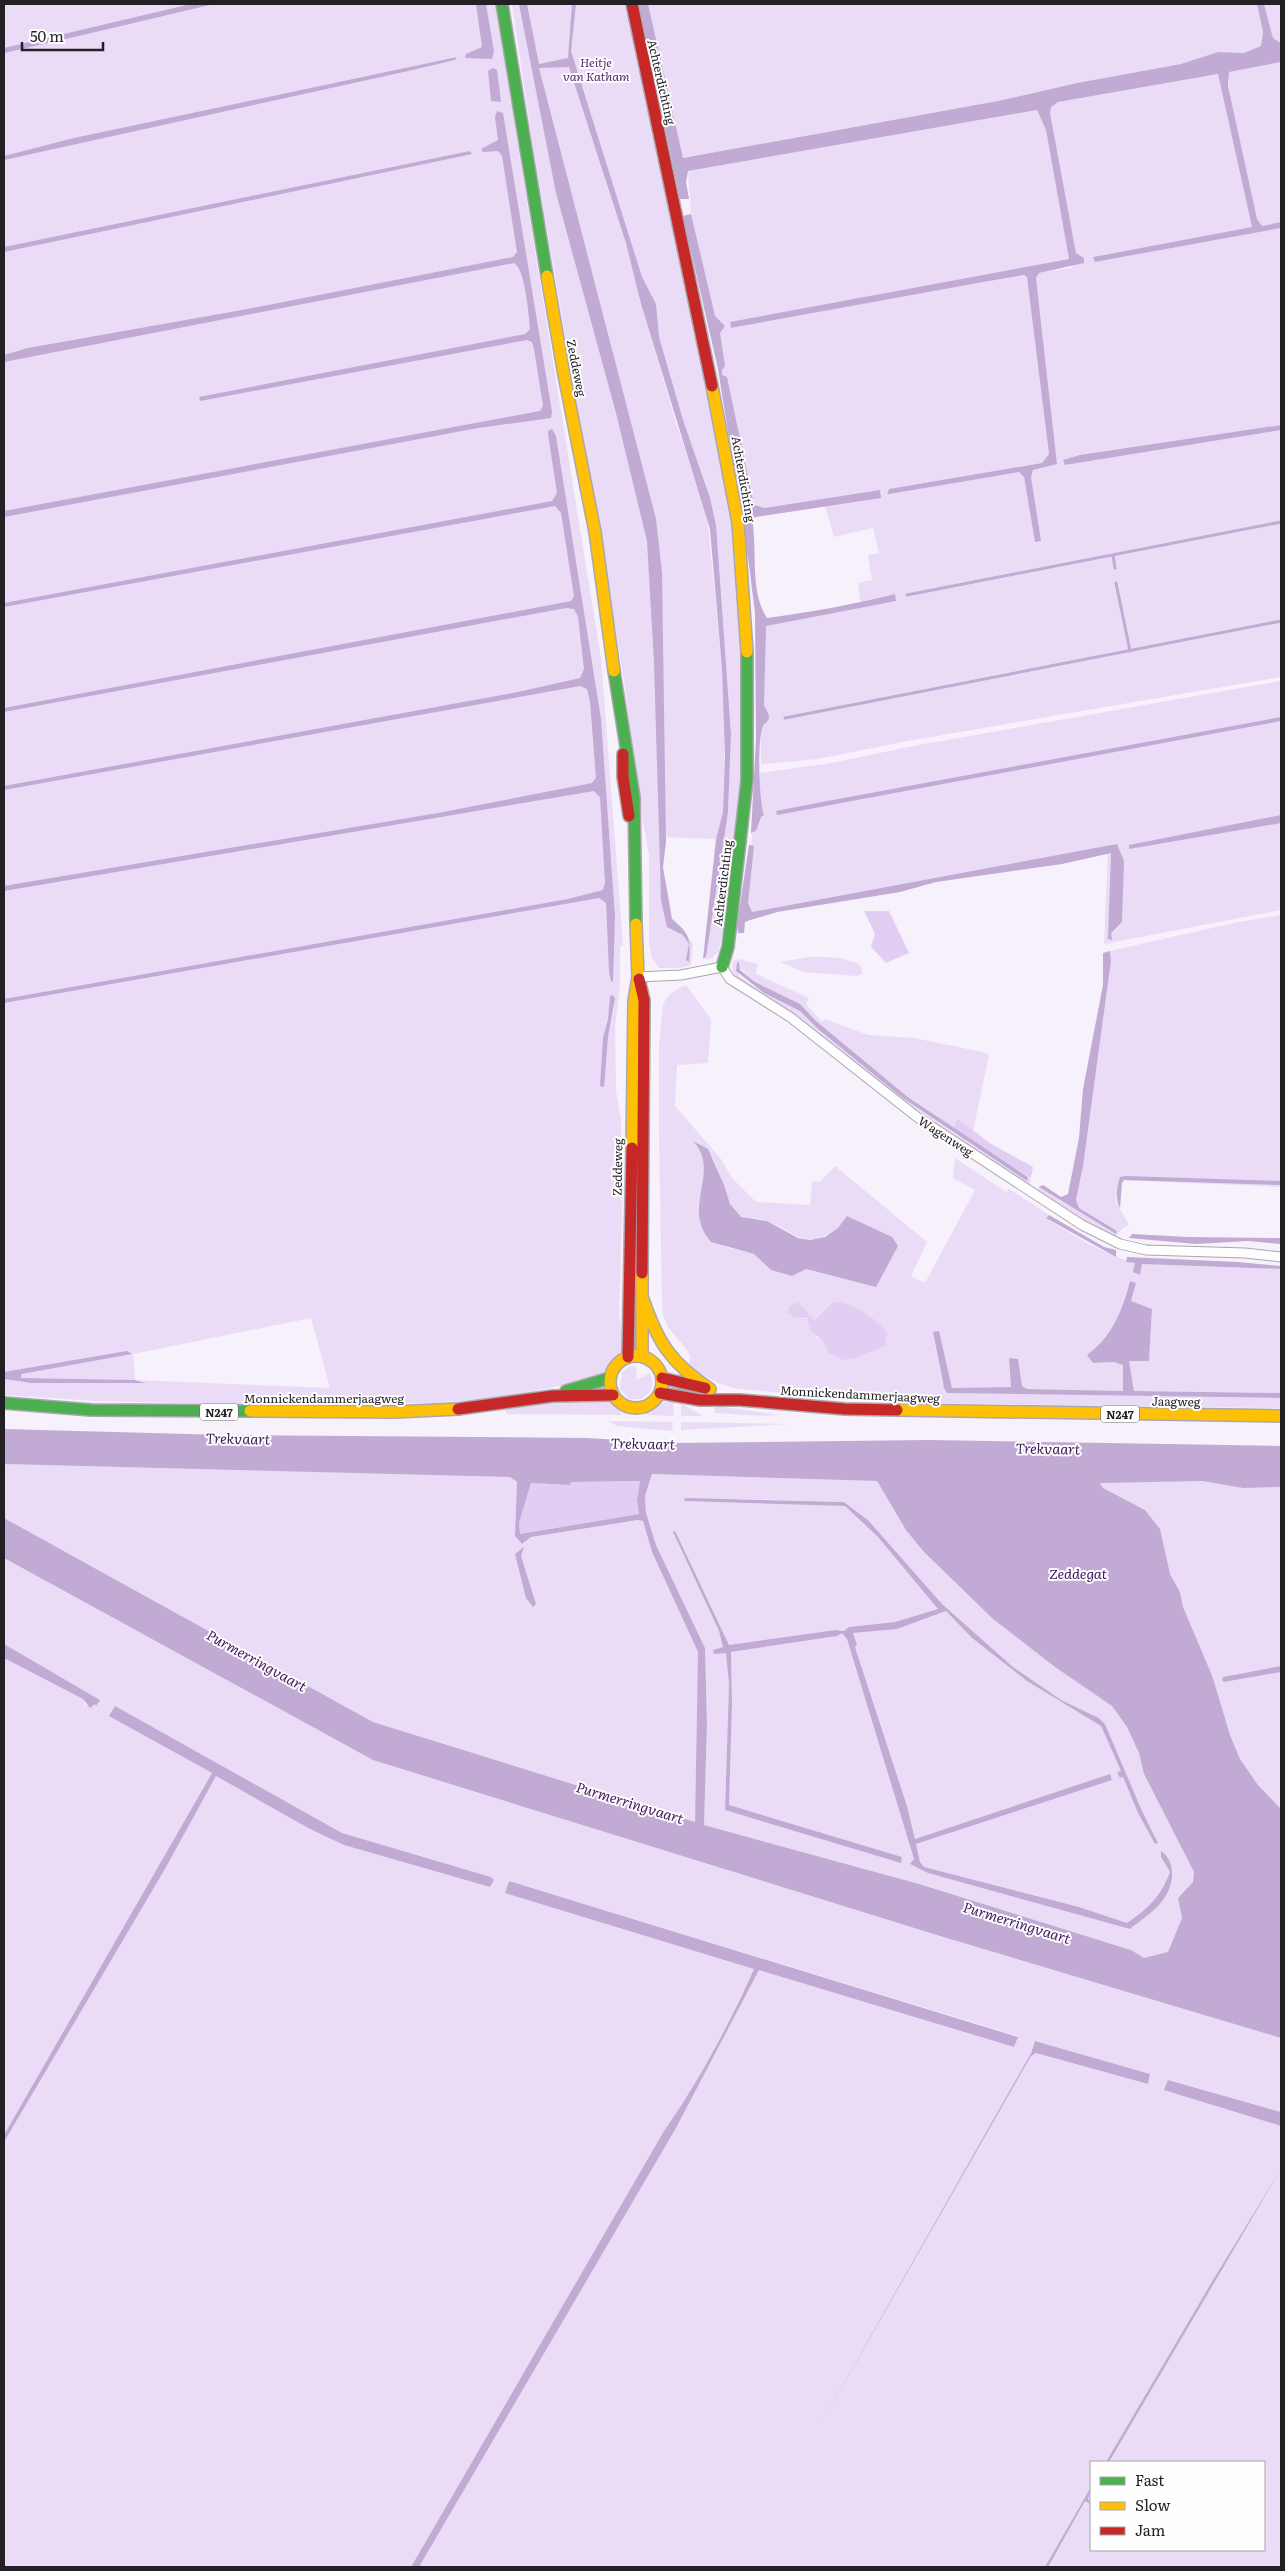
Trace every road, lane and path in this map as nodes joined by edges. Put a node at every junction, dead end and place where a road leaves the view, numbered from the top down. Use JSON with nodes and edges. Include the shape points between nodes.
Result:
{"nodes":[{"id":1,"x":502,"y":4,"type":"edge"},
{"id":2,"x":632,"y":4,"type":"edge"},
{"id":3,"x":722,"y":967,"type":"junction"},
{"id":4,"x":638,"y":977,"type":"junction"},
{"id":5,"x":1281,"y":1257,"type":"edge"},
{"id":6,"x":643,"y":1298,"type":"junction"},
{"id":7,"x":642,"y":1356,"type":"junction"},
{"id":8,"x":628,"y":1357,"type":"junction"},
{"id":9,"x":610,"y":1378,"type":"junction"},
{"id":10,"x":662,"y":1378,"type":"junction"},
{"id":11,"x":710,"y":1389,"type":"junction"},
{"id":12,"x":660,"y":1393,"type":"junction"},
{"id":13,"x":613,"y":1395,"type":"junction"},
{"id":14,"x":553,"y":1396,"type":"junction"},
{"id":15,"x":740,"y":1400,"type":"junction"},
{"id":16,"x":4,"y":1403,"type":"edge"},
{"id":17,"x":950,"y":1412,"type":"joint"},
{"id":18,"x":1281,"y":1416,"type":"edge"}],
"edges":[{"from":1,"to":4,"type":"main road","name":"Zeddeweg","via":[[564,375],[595,532],[623,738],[623,777],[633,836]]},
{"from":2,"to":3,"type":"main road","name":"Achterdichting","via":[[734,492],[742,563],[748,671],[747,780],[728,948]]},
{"from":3,"to":4,"type":"street","via":[[680,975]]},
{"from":3,"to":5,"type":"street","name":"Wagenweg","via":[[730,978],[790,1017],[917,1117],[1107,1238],[1146,1250]]},
{"from":4,"to":6,"type":"main road","name":"Zeddeweg","via":[[644,1000]]},
{"from":4,"to":8,"type":"main road","name":"Zeddeweg","via":[[634,1001]]},
{"from":6,"to":7,"type":"main road","name":"Zeddeweg"},
{"from":6,"to":11,"type":"main road","via":[[651,1325],[664,1350],[683,1371]]},
{"from":7,"to":8,"type":"main road"},
{"from":7,"to":10,"type":"main road","via":[[658,1367]]},
{"from":8,"to":9,"type":"main road","via":[[618,1362]]},
{"from":9,"to":13,"type":"main road"},
{"from":9,"to":14,"type":"main road","name":"Monnickendammerjaagweg","number":"N247"},
{"from":10,"to":11,"type":"main road","name":"Monnickendammerjaagweg","number":"N247"},
{"from":10,"to":12,"type":"main road"},
{"from":11,"to":15,"type":"main road","name":"Monnickendammerjaagweg","number":"N247"},
{"from":12,"to":13,"type":"main road","via":[[650,1404],[638,1408],[620,1404]]},
{"from":12,"to":15,"type":"main road","name":"Monnickendammerjaagweg","number":"N247","via":[[700,1400]]},
{"from":13,"to":14,"type":"main road","name":"Monnickendammerjaagweg","number":"N247"},
{"from":14,"to":16,"type":"main road","name":"Monnickendammerjaagweg","number":"N247","via":[[475,1408],[395,1412],[91,1410]]},
{"from":15,"to":17,"type":"main road","name":"Monnickendammerjaagweg","number":"N247","via":[[845,1410]]},
{"from":17,"to":18,"type":"main road","name":"Jaagweg","number":"N247"}]}
